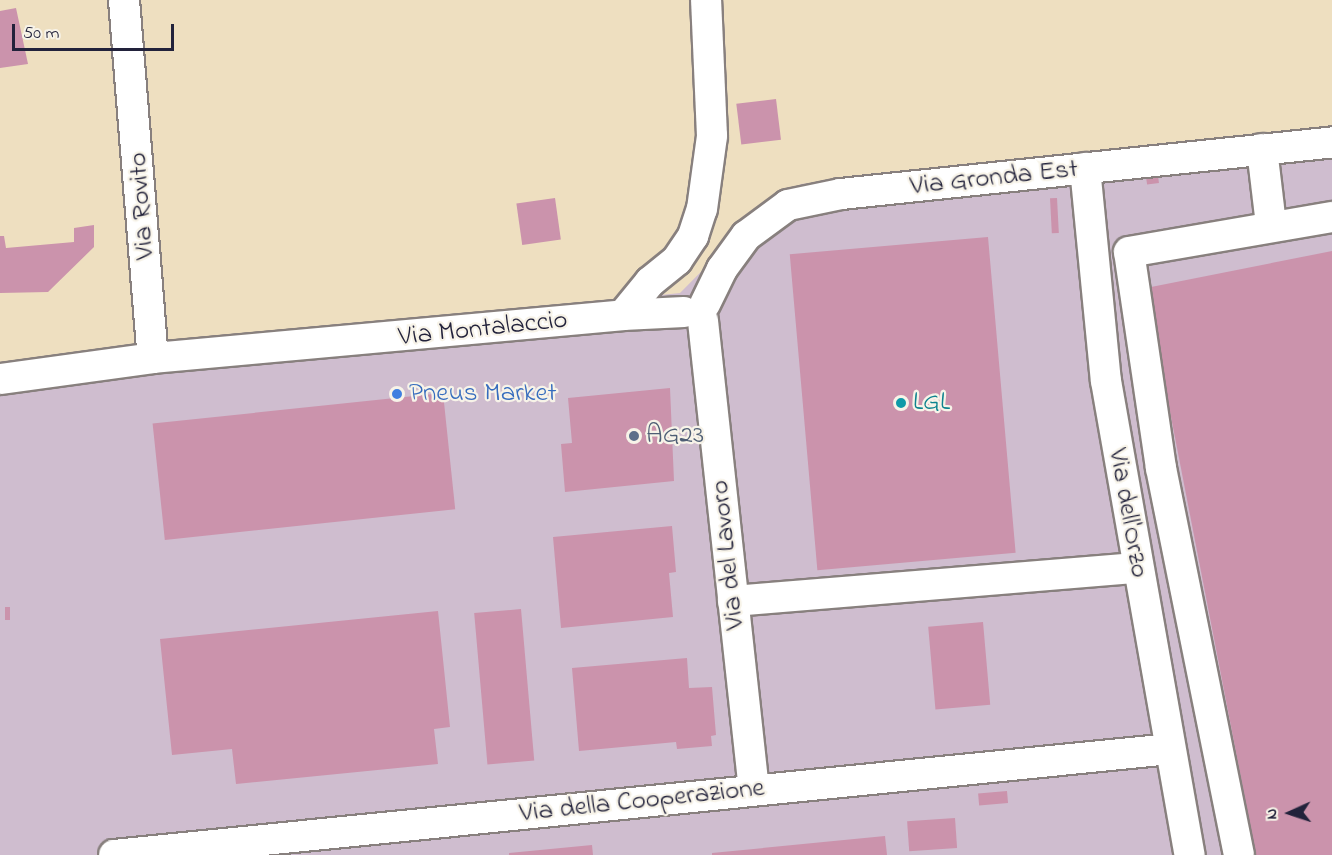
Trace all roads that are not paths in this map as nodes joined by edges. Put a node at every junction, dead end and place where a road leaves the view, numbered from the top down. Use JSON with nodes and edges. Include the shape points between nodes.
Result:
{"nodes":[{"id":1,"x":124,"y":0,"type":"edge"},
{"id":2,"x":706,"y":0,"type":"edge"},
{"id":3,"x":1332,"y":142,"type":"edge"},
{"id":4,"x":1262,"y":149,"type":"junction"},
{"id":5,"x":1085,"y":168,"type":"junction"},
{"id":6,"x":1332,"y":217,"type":"edge"},
{"id":7,"x":1271,"y":225,"type":"junction"},
{"id":8,"x":697,"y":312,"type":"junction"},
{"id":9,"x":623,"y":315,"type":"junction"},
{"id":10,"x":153,"y":358,"type":"junction"},
{"id":11,"x":0,"y":379,"type":"edge"},
{"id":12,"x":1137,"y":568,"type":"junction"},
{"id":13,"x":733,"y":601,"type":"junction"},
{"id":14,"x":1170,"y":749,"type":"junction"},
{"id":15,"x":754,"y":790,"type":"junction"},
{"id":16,"x":114,"y":855,"type":"edge"},
{"id":17,"x":1190,"y":855,"type":"edge"},
{"id":18,"x":1239,"y":855,"type":"edge"}],
"edges":[{"from":1,"to":10,"type":"street","name":"Via Rovito"},
{"from":2,"to":9,"type":"street","via":[[712,136],[702,209],[693,236],[677,260],[650,282]]},
{"from":3,"to":4,"type":"street","name":"Via Gronda Est"},
{"from":4,"to":5,"type":"street","name":"Via Gronda Est"},
{"from":4,"to":7,"type":"street"},
{"from":5,"to":8,"type":"street","name":"Via Gronda Est","via":[[841,194],[788,205],[746,236]]},
{"from":5,"to":12,"type":"street","name":"Via dell'Orzo","via":[[1106,381]]},
{"from":6,"to":7,"type":"street"},
{"from":7,"to":18,"type":"street","via":[[1129,252],[1161,468]]},
{"from":8,"to":9,"type":"street"},
{"from":8,"to":13,"type":"street","name":"Via del Lavoro"},
{"from":9,"to":10,"type":"street","name":"Via Montalaccio"},
{"from":10,"to":11,"type":"street","name":"Via Montalaccio"},
{"from":12,"to":13,"type":"street"},
{"from":12,"to":14,"type":"street","name":"Via dell'Orzo"},
{"from":13,"to":15,"type":"street","name":"Via del Lavoro"},
{"from":14,"to":15,"type":"street","name":"Via della Cooperazione"},
{"from":14,"to":17,"type":"street","name":"Via dell'Orzo"},
{"from":15,"to":16,"type":"street","name":"Via della Cooperazione"}]}
